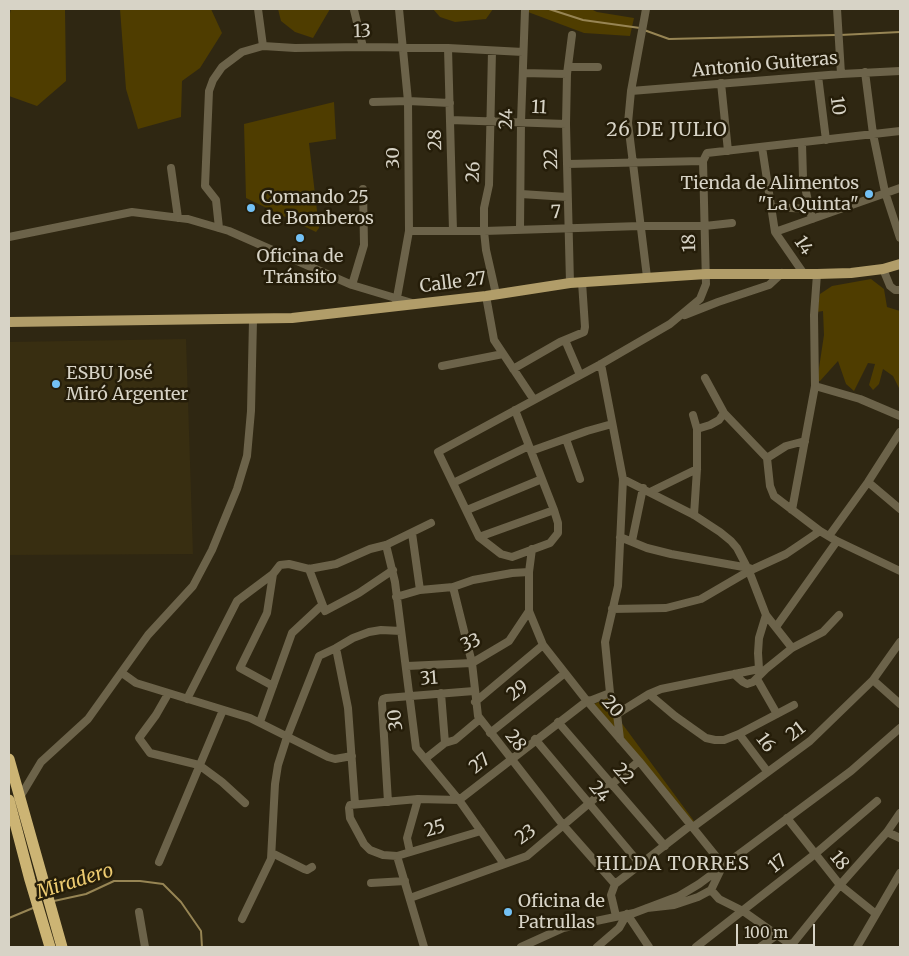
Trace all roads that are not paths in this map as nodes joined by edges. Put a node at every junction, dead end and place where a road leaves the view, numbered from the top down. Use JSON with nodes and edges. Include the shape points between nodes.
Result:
{"nodes":[{"id":1,"x":258,"y":9,"type":"edge"},
{"id":2,"x":399,"y":9,"type":"edge"},
{"id":3,"x":646,"y":9,"type":"edge"},
{"id":4,"x":837,"y":9,"type":"edge"},
{"id":5,"x":354,"y":10,"type":"dead end"},
{"id":6,"x":524,"y":10,"type":"edge"},
{"id":7,"x":572,"y":35,"type":"dead end"},
{"id":8,"x":263,"y":46,"type":"junction"},
{"id":9,"x":364,"y":47,"type":"junction"},
{"id":10,"x":402,"y":47,"type":"junction"},
{"id":11,"x":448,"y":48,"type":"junction"},
{"id":12,"x":492,"y":51,"type":"junction"},
{"id":13,"x":523,"y":52,"type":"junction"},
{"id":14,"x":598,"y":67,"type":"dead end"},
{"id":15,"x":568,"y":70,"type":"junction"},
{"id":16,"x":865,"y":72,"type":"junction"},
{"id":17,"x":900,"y":72,"type":"edge"},
{"id":18,"x":524,"y":73,"type":"junction"},
{"id":19,"x":841,"y":74,"type":"junction"},
{"id":20,"x":818,"y":76,"type":"junction"},
{"id":21,"x":722,"y":83,"type":"junction"},
{"id":22,"x":631,"y":91,"type":"junction"},
{"id":23,"x":408,"y":100,"type":"junction"},
{"id":24,"x":373,"y":102,"type":"dead end"},
{"id":25,"x":450,"y":103,"type":"junction"},
{"id":26,"x":450,"y":120,"type":"junction"},
{"id":27,"x":491,"y":120,"type":"junction"},
{"id":28,"x":521,"y":122,"type":"junction"},
{"id":29,"x":566,"y":124,"type":"junction"},
{"id":30,"x":900,"y":131,"type":"edge"},
{"id":31,"x":873,"y":134,"type":"junction"},
{"id":32,"x":826,"y":140,"type":"junction"},
{"id":33,"x":802,"y":143,"type":"junction"},
{"id":34,"x":762,"y":147,"type":"junction"},
{"id":35,"x":728,"y":151,"type":"junction"},
{"id":36,"x":703,"y":161,"type":"junction"},
{"id":37,"x":631,"y":162,"type":"junction"},
{"id":38,"x":567,"y":164,"type":"junction"},
{"id":39,"x":170,"y":168,"type":"dead end"},
{"id":40,"x":900,"y":188,"type":"edge"},
{"id":41,"x":363,"y":189,"type":"dead end"},
{"id":42,"x":885,"y":192,"type":"junction"},
{"id":43,"x":521,"y":194,"type":"junction"},
{"id":44,"x":567,"y":197,"type":"junction"},
{"id":45,"x":772,"y":207,"type":"junction"},
{"id":46,"x":810,"y":210,"type":"junction"},
{"id":47,"x":178,"y":218,"type":"junction"},
{"id":48,"x":812,"y":220,"type":"junction"},
{"id":49,"x":732,"y":222,"type":"dead end"},
{"id":50,"x":640,"y":226,"type":"junction"},
{"id":51,"x":705,"y":226,"type":"junction"},
{"id":52,"x":568,"y":227,"type":"junction"},
{"id":53,"x":219,"y":228,"type":"junction"},
{"id":54,"x":520,"y":229,"type":"junction"},
{"id":55,"x":408,"y":231,"type":"junction"},
{"id":56,"x":484,"y":231,"type":"junction"},
{"id":57,"x":453,"y":232,"type":"junction"},
{"id":58,"x":775,"y":232,"type":"junction"},
{"id":59,"x":9,"y":236,"type":"edge"},
{"id":60,"x":900,"y":238,"type":"edge"},
{"id":61,"x":900,"y":264,"type":"edge"},
{"id":62,"x":883,"y":269,"type":"junction"},
{"id":63,"x":782,"y":273,"type":"junction"},
{"id":64,"x":706,"y":274,"type":"junction"},
{"id":65,"x":804,"y":274,"type":"junction"},
{"id":66,"x":817,"y":274,"type":"junction"},
{"id":67,"x":647,"y":277,"type":"junction"},
{"id":68,"x":582,"y":282,"type":"junction"},
{"id":69,"x":570,"y":283,"type":"junction"},
{"id":70,"x":352,"y":285,"type":"junction"},
{"id":71,"x":900,"y":290,"type":"edge"},
{"id":72,"x":491,"y":295,"type":"junction"},
{"id":73,"x":396,"y":303,"type":"junction"},
{"id":74,"x":676,"y":319,"type":"junction"},
{"id":75,"x":252,"y":320,"type":"junction"},
{"id":76,"x":9,"y":322,"type":"edge"},
{"id":77,"x":565,"y":340,"type":"junction"},
{"id":78,"x":503,"y":354,"type":"junction"},
{"id":79,"x":601,"y":364,"type":"junction"},
{"id":80,"x":442,"y":366,"type":"dead end"},
{"id":81,"x":513,"y":369,"type":"junction"},
{"id":82,"x":580,"y":375,"type":"junction"},
{"id":83,"x":705,"y":378,"type":"dead end"},
{"id":84,"x":815,"y":386,"type":"junction"},
{"id":85,"x":534,"y":400,"type":"junction"},
{"id":86,"x":515,"y":410,"type":"junction"},
{"id":87,"x":724,"y":413,"type":"junction"},
{"id":88,"x":693,"y":415,"type":"dead end"},
{"id":89,"x":900,"y":416,"type":"edge"},
{"id":90,"x":612,"y":424,"type":"junction"},
{"id":91,"x":697,"y":428,"type":"junction"},
{"id":92,"x":900,"y":432,"type":"edge"},
{"id":93,"x":566,"y":439,"type":"junction"},
{"id":94,"x":806,"y":441,"type":"junction"},
{"id":95,"x":530,"y":448,"type":"junction"},
{"id":96,"x":767,"y":458,"type":"junction"},
{"id":97,"x":697,"y":469,"type":"junction"},
{"id":98,"x":542,"y":479,"type":"junction"},
{"id":99,"x":623,"y":479,"type":"junction"},
{"id":100,"x":580,"y":480,"type":"dead end"},
{"id":101,"x":868,"y":482,"type":"junction"},
{"id":102,"x":453,"y":483,"type":"junction"},
{"id":103,"x":646,"y":490,"type":"junction"},
{"id":104,"x":900,"y":509,"type":"edge"},
{"id":105,"x":466,"y":510,"type":"junction"},
{"id":106,"x":554,"y":510,"type":"junction"},
{"id":107,"x":792,"y":510,"type":"junction"},
{"id":108,"x":694,"y":515,"type":"junction"},
{"id":109,"x":432,"y":523,"type":"dead end"},
{"id":110,"x":820,"y":531,"type":"junction"},
{"id":111,"x":412,"y":533,"type":"junction"},
{"id":112,"x":829,"y":536,"type":"junction"},
{"id":113,"x":479,"y":537,"type":"junction"},
{"id":114,"x":620,"y":537,"type":"junction"},
{"id":115,"x":632,"y":541,"type":"junction"},
{"id":116,"x":838,"y":541,"type":"junction"},
{"id":117,"x":386,"y":545,"type":"junction"},
{"id":118,"x":532,"y":549,"type":"junction"},
{"id":119,"x":308,"y":569,"type":"junction"},
{"id":120,"x":750,"y":569,"type":"junction"},
{"id":121,"x":393,"y":570,"type":"junction"},
{"id":122,"x":900,"y":571,"type":"edge"},
{"id":123,"x":530,"y":572,"type":"junction"},
{"id":124,"x":273,"y":574,"type":"junction"},
{"id":125,"x":453,"y":587,"type":"junction"},
{"id":126,"x":420,"y":590,"type":"junction"},
{"id":127,"x":396,"y":597,"type":"junction"},
{"id":128,"x":322,"y":605,"type":"junction"},
{"id":129,"x":612,"y":609,"type":"junction"},
{"id":130,"x":529,"y":611,"type":"junction"},
{"id":131,"x":766,"y":615,"type":"junction"},
{"id":132,"x":839,"y":615,"type":"dead end"},
{"id":133,"x":776,"y":627,"type":"junction"},
{"id":134,"x":400,"y":631,"type":"junction"},
{"id":135,"x":900,"y":642,"type":"edge"},
{"id":136,"x":543,"y":645,"type":"junction"},
{"id":137,"x":336,"y":648,"type":"junction"},
{"id":138,"x":792,"y":648,"type":"junction"},
{"id":139,"x":472,"y":663,"type":"junction"},
{"id":140,"x":406,"y":666,"type":"junction"},
{"id":141,"x":565,"y":673,"type":"junction"},
{"id":142,"x":122,"y":674,"type":"junction"},
{"id":143,"x":734,"y":674,"type":"junction"},
{"id":144,"x":759,"y":674,"type":"junction"},
{"id":145,"x":873,"y":680,"type":"junction"},
{"id":146,"x":273,"y":686,"type":"junction"},
{"id":147,"x":474,"y":691,"type":"junction"},
{"id":148,"x":441,"y":693,"type":"junction"},
{"id":149,"x":610,"y":693,"type":"junction"},
{"id":150,"x":168,"y":694,"type":"junction"},
{"id":151,"x":649,"y":694,"type":"junction"},
{"id":152,"x":409,"y":696,"type":"junction"},
{"id":153,"x":187,"y":699,"type":"junction"},
{"id":154,"x":587,"y":701,"type":"junction"},
{"id":155,"x":475,"y":702,"type":"junction"},
{"id":156,"x":900,"y":704,"type":"edge"},
{"id":157,"x":794,"y":705,"type":"dead end"},
{"id":158,"x":224,"y":710,"type":"junction"},
{"id":159,"x":617,"y":714,"type":"junction"},
{"id":160,"x":777,"y":714,"type":"junction"},
{"id":161,"x":480,"y":719,"type":"junction"},
{"id":162,"x":260,"y":722,"type":"junction"},
{"id":163,"x":558,"y":722,"type":"junction"},
{"id":164,"x":490,"y":733,"type":"junction"},
{"id":165,"x":899,"y":733,"type":"edge"},
{"id":166,"x":739,"y":734,"type":"junction"},
{"id":167,"x":287,"y":737,"type":"junction"},
{"id":168,"x":535,"y":739,"type":"junction"},
{"id":169,"x":620,"y":739,"type":"junction"},
{"id":170,"x":445,"y":743,"type":"junction"},
{"id":171,"x":352,"y":756,"type":"junction"},
{"id":172,"x":424,"y":759,"type":"junction"},
{"id":173,"x":510,"y":759,"type":"junction"},
{"id":174,"x":9,"y":760,"type":"edge"},
{"id":175,"x":639,"y":761,"type":"junction"},
{"id":176,"x":199,"y":765,"type":"junction"},
{"id":177,"x":767,"y":771,"type":"junction"},
{"id":178,"x":612,"y":784,"type":"junction"},
{"id":179,"x":14,"y":799,"type":"edge"},
{"id":180,"x":418,"y":799,"type":"junction"},
{"id":181,"x":459,"y":800,"type":"junction"},
{"id":182,"x":877,"y":801,"type":"dead end"},
{"id":183,"x":388,"y":802,"type":"junction"},
{"id":184,"x":245,"y":803,"type":"dead end"},
{"id":185,"x":588,"y":804,"type":"junction"},
{"id":186,"x":353,"y":805,"type":"junction"},
{"id":187,"x":900,"y":813,"type":"edge"},
{"id":188,"x":787,"y":818,"type":"junction"},
{"id":189,"x":563,"y":825,"type":"junction"},
{"id":190,"x":692,"y":826,"type":"junction"},
{"id":191,"x":12,"y":828,"type":"edge"},
{"id":192,"x":481,"y":832,"type":"junction"},
{"id":193,"x":887,"y":832,"type":"junction"},
{"id":194,"x":900,"y":838,"type":"edge"},
{"id":195,"x":665,"y":846,"type":"junction"},
{"id":196,"x":410,"y":852,"type":"junction"},
{"id":197,"x":272,"y":853,"type":"junction"},
{"id":198,"x":815,"y":854,"type":"junction"},
{"id":199,"x":397,"y":856,"type":"junction"},
{"id":200,"x":159,"y":862,"type":"dead end"},
{"id":201,"x":504,"y":864,"type":"junction"},
{"id":202,"x":640,"y":864,"type":"junction"},
{"id":203,"x":723,"y":865,"type":"junction"},
{"id":204,"x":312,"y":867,"type":"dead end"},
{"id":205,"x":900,"y":873,"type":"edge"},
{"id":206,"x":405,"y":881,"type":"junction"},
{"id":207,"x":371,"y":883,"type":"dead end"},
{"id":208,"x":615,"y":884,"type":"junction"},
{"id":209,"x":840,"y":885,"type":"junction"},
{"id":210,"x":711,"y":890,"type":"junction"},
{"id":211,"x":410,"y":898,"type":"junction"},
{"id":212,"x":647,"y":908,"type":"junction"},
{"id":213,"x":139,"y":912,"type":"dead end"},
{"id":214,"x":743,"y":912,"type":"junction"},
{"id":215,"x":627,"y":914,"type":"junction"},
{"id":216,"x":876,"y":914,"type":"junction"},
{"id":217,"x":616,"y":916,"type":"junction"},
{"id":218,"x":242,"y":919,"type":"dead end"},
{"id":219,"x":777,"y":935,"type":"junction"},
{"id":220,"x":792,"y":946,"type":"edge"},
{"id":221,"x":50,"y":947,"type":"edge"},
{"id":222,"x":62,"y":947,"type":"edge"},
{"id":223,"x":146,"y":947,"type":"edge"},
{"id":224,"x":424,"y":947,"type":"edge"},
{"id":225,"x":521,"y":947,"type":"edge"},
{"id":226,"x":598,"y":947,"type":"edge"},
{"id":227,"x":648,"y":947,"type":"edge"},
{"id":228,"x":696,"y":947,"type":"edge"},
{"id":229,"x":760,"y":947,"type":"edge"},
{"id":230,"x":856,"y":947,"type":"edge"}],
"edges":[{"from":1,"to":8,"type":"street"},
{"from":2,"to":10,"type":"street","name":"30"},
{"from":3,"to":22,"type":"street"},
{"from":4,"to":19,"type":"street"},
{"from":5,"to":9,"type":"street"},
{"from":6,"to":13,"type":"street","name":"24"},
{"from":7,"to":15,"type":"street","name":"22"},
{"from":8,"to":9,"type":"street","name":"13"},
{"from":8,"to":53,"type":"street","name":"13","via":[[242,52],[222,67],[212,80],[209,91],[205,186],[216,200]]},
{"from":9,"to":10,"type":"street","name":"13"},
{"from":10,"to":11,"type":"street","name":"13"},
{"from":10,"to":23,"type":"street","name":"30"},
{"from":11,"to":12,"type":"street","name":"13"},
{"from":11,"to":25,"type":"street","name":"28"},
{"from":12,"to":13,"type":"street","name":"13"},
{"from":12,"to":27,"type":"street","name":"26"},
{"from":13,"to":18,"type":"street","name":"24"},
{"from":14,"to":15,"type":"street"},
{"from":15,"to":18,"type":"street"},
{"from":15,"to":29,"type":"street","name":"22"},
{"from":16,"to":17,"type":"street","name":"Antonio Guiteras"},
{"from":16,"to":19,"type":"street","name":"Antonio Guiteras"},
{"from":16,"to":31,"type":"street"},
{"from":18,"to":28,"type":"street","name":"24"},
{"from":19,"to":20,"type":"street","name":"Antonio Guiteras"},
{"from":20,"to":21,"type":"street","name":"Antonio Guiteras"},
{"from":20,"to":32,"type":"street","name":"10"},
{"from":21,"to":22,"type":"street","name":"Antonio Guiteras"},
{"from":21,"to":35,"type":"street"},
{"from":22,"to":37,"type":"street","via":[[628,124]]},
{"from":23,"to":24,"type":"street"},
{"from":23,"to":25,"type":"street"},
{"from":23,"to":55,"type":"street","name":"30"},
{"from":25,"to":26,"type":"street","name":"28"},
{"from":26,"to":27,"type":"street","name":"11"},
{"from":26,"to":57,"type":"street","name":"28"},
{"from":27,"to":28,"type":"street","name":"11"},
{"from":27,"to":56,"type":"street","name":"26"},
{"from":28,"to":29,"type":"street","name":"11"},
{"from":28,"to":43,"type":"street","name":"24"},
{"from":29,"to":38,"type":"street","name":"22"},
{"from":30,"to":31,"type":"street"},
{"from":31,"to":32,"type":"street"},
{"from":31,"to":42,"type":"street"},
{"from":32,"to":33,"type":"street"},
{"from":33,"to":34,"type":"street"},
{"from":33,"to":46,"type":"street","via":[[803,178]]},
{"from":34,"to":35,"type":"street"},
{"from":34,"to":45,"type":"street","name":"14"},
{"from":35,"to":36,"type":"street","name":"18","via":[[707,153]]},
{"from":36,"to":37,"type":"street"},
{"from":36,"to":51,"type":"street","name":"18"},
{"from":37,"to":38,"type":"street"},
{"from":37,"to":50,"type":"street"},
{"from":38,"to":44,"type":"street","name":"22"},
{"from":39,"to":47,"type":"street"},
{"from":40,"to":42,"type":"street"},
{"from":41,"to":70,"type":"street","via":[[364,245]]},
{"from":42,"to":48,"type":"street"},
{"from":42,"to":60,"type":"street"},
{"from":43,"to":44,"type":"street"},
{"from":43,"to":54,"type":"street","name":"24"},
{"from":44,"to":52,"type":"street","name":"22"},
{"from":45,"to":46,"type":"street"},
{"from":45,"to":58,"type":"street","name":"14"},
{"from":46,"to":48,"type":"street"},
{"from":47,"to":53,"type":"street"},
{"from":47,"to":59,"type":"street","via":[[132,212]]},
{"from":48,"to":58,"type":"street"},
{"from":49,"to":51,"type":"street","name":"7"},
{"from":50,"to":51,"type":"street","name":"7"},
{"from":50,"to":52,"type":"street","name":"7"},
{"from":50,"to":67,"type":"street"},
{"from":51,"to":64,"type":"street","name":"18"},
{"from":52,"to":54,"type":"street","name":"7"},
{"from":52,"to":69,"type":"street","name":"22"},
{"from":53,"to":70,"type":"street"},
{"from":54,"to":56,"type":"street","name":"7"},
{"from":55,"to":57,"type":"street","name":"7"},
{"from":55,"to":73,"type":"street","name":"30"},
{"from":56,"to":57,"type":"street","name":"7"},
{"from":56,"to":72,"type":"street","name":"26"},
{"from":58,"to":65,"type":"street","name":"14"},
{"from":61,"to":62,"type":"main road","name":"Calle 27"},
{"from":62,"to":66,"type":"main road","name":"Calle 27"},
{"from":62,"to":71,"type":"street","via":[[890,286]]},
{"from":63,"to":64,"type":"main road","name":"Calle 27"},
{"from":63,"to":65,"type":"main road","name":"Calle 27"},
{"from":63,"to":74,"type":"street","via":[[770,285]]},
{"from":64,"to":67,"type":"main road","name":"Calle 27"},
{"from":64,"to":74,"type":"street","name":"18","via":[[700,299]]},
{"from":65,"to":66,"type":"main road","name":"Calle 27"},
{"from":66,"to":84,"type":"street"},
{"from":67,"to":68,"type":"main road","name":"Calle 27"},
{"from":68,"to":69,"type":"main road","name":"Calle 27"},
{"from":68,"to":77,"type":"street","via":[[584,332]]},
{"from":69,"to":72,"type":"main road","name":"Calle 27"},
{"from":70,"to":73,"type":"street"},
{"from":72,"to":73,"type":"main road","name":"Calle 27","via":[[419,304]]},
{"from":72,"to":78,"type":"street","name":"26","via":[[494,340]]},
{"from":73,"to":75,"type":"main road","name":"Calle 27","via":[[292,318]]},
{"from":74,"to":79,"type":"street"},
{"from":75,"to":76,"type":"main road","name":"Calle 27"},
{"from":75,"to":142,"type":"street","via":[[247,456],[236,489],[212,550],[193,586],[148,635]]},
{"from":77,"to":81,"type":"street"},
{"from":77,"to":82,"type":"street"},
{"from":78,"to":80,"type":"street"},
{"from":78,"to":81,"type":"street","name":"26"},
{"from":79,"to":82,"type":"street"},
{"from":79,"to":90,"type":"street"},
{"from":81,"to":85,"type":"street","name":"26"},
{"from":82,"to":85,"type":"street"},
{"from":83,"to":87,"type":"street"},
{"from":84,"to":89,"type":"street","via":[[860,399]]},
{"from":84,"to":94,"type":"street"},
{"from":85,"to":86,"type":"street"},
{"from":86,"to":95,"type":"street"},
{"from":86,"to":102,"type":"street","via":[[438,452]]},
{"from":87,"to":91,"type":"street","via":[[710,425]]},
{"from":87,"to":96,"type":"street"},
{"from":88,"to":91,"type":"street"},
{"from":90,"to":93,"type":"street"},
{"from":90,"to":99,"type":"street"},
{"from":91,"to":97,"type":"street"},
{"from":92,"to":101,"type":"street"},
{"from":93,"to":95,"type":"street"},
{"from":93,"to":100,"type":"street"},
{"from":94,"to":96,"type":"street","via":[[786,446]]},
{"from":94,"to":107,"type":"street"},
{"from":95,"to":98,"type":"street"},
{"from":95,"to":102,"type":"street"},
{"from":96,"to":107,"type":"street","via":[[771,491]]},
{"from":97,"to":103,"type":"street"},
{"from":97,"to":108,"type":"street"},
{"from":98,"to":105,"type":"street"},
{"from":98,"to":106,"type":"street"},
{"from":99,"to":103,"type":"street"},
{"from":99,"to":114,"type":"street"},
{"from":101,"to":104,"type":"street"},
{"from":101,"to":112,"type":"street"},
{"from":102,"to":105,"type":"street"},
{"from":103,"to":108,"type":"street"},
{"from":103,"to":115,"type":"street"},
{"from":105,"to":113,"type":"street"},
{"from":106,"to":113,"type":"street"},
{"from":106,"to":118,"type":"street","via":[[558,523],[555,539]]},
{"from":107,"to":110,"type":"street"},
{"from":108,"to":120,"type":"street","via":[[731,541]]},
{"from":109,"to":111,"type":"street"},
{"from":110,"to":112,"type":"street"},
{"from":110,"to":120,"type":"street","via":[[786,554]]},
{"from":111,"to":117,"type":"street"},
{"from":111,"to":126,"type":"street"},
{"from":112,"to":116,"type":"street"},
{"from":113,"to":118,"type":"street","via":[[507,556]]},
{"from":114,"to":115,"type":"street"},
{"from":114,"to":129,"type":"street","via":[[618,586]]},
{"from":115,"to":120,"type":"street","via":[[671,554]]},
{"from":116,"to":122,"type":"street"},
{"from":116,"to":133,"type":"street"},
{"from":117,"to":119,"type":"street","via":[[336,564]]},
{"from":117,"to":121,"type":"street","name":"30"},
{"from":118,"to":123,"type":"street","name":"20"},
{"from":119,"to":124,"type":"street","via":[[280,565]]},
{"from":119,"to":128,"type":"street"},
{"from":120,"to":129,"type":"street","via":[[701,599],[666,608]]},
{"from":120,"to":131,"type":"street"},
{"from":121,"to":127,"type":"street","name":"30"},
{"from":121,"to":128,"type":"street","via":[[325,611]]},
{"from":123,"to":125,"type":"street","via":[[473,580]]},
{"from":123,"to":130,"type":"street","name":"20"},
{"from":124,"to":146,"type":"street","via":[[267,613],[240,668]]},
{"from":124,"to":153,"type":"street","via":[[237,601]]},
{"from":125,"to":126,"type":"street"},
{"from":125,"to":139,"type":"street","name":"28"},
{"from":126,"to":127,"type":"street"},
{"from":127,"to":134,"type":"street","name":"30"},
{"from":128,"to":146,"type":"street","via":[[292,633]]},
{"from":129,"to":149,"type":"street","via":[[605,642]]},
{"from":130,"to":136,"type":"street","name":"20"},
{"from":130,"to":139,"type":"street","name":"33","via":[[509,641]]},
{"from":131,"to":133,"type":"street"},
{"from":131,"to":144,"type":"street","via":[[759,638]]},
{"from":132,"to":138,"type":"street","via":[[823,632]]},
{"from":133,"to":138,"type":"street"},
{"from":134,"to":137,"type":"street","via":[[370,632]]},
{"from":134,"to":140,"type":"street","name":"30"},
{"from":135,"to":145,"type":"street","name":"21"},
{"from":136,"to":141,"type":"street","name":"20"},
{"from":136,"to":155,"type":"street"},
{"from":137,"to":167,"type":"street","via":[[319,656]]},
{"from":137,"to":171,"type":"street","via":[[348,708]]},
{"from":138,"to":144,"type":"street"},
{"from":139,"to":140,"type":"street","name":"33"},
{"from":139,"to":147,"type":"street","name":"28"},
{"from":140,"to":152,"type":"street","name":"30"},
{"from":141,"to":154,"type":"street","name":"20"},
{"from":141,"to":164,"type":"street","name":"29"},
{"from":142,"to":150,"type":"street","via":[[136,683]]},
{"from":142,"to":179,"type":"street","via":[[88,719],[41,762]]},
{"from":143,"to":144,"type":"street"},
{"from":143,"to":144,"type":"street","via":[[747,684]]},
{"from":143,"to":151,"type":"street"},
{"from":144,"to":160,"type":"street"},
{"from":145,"to":156,"type":"street"},
{"from":145,"to":177,"type":"street","name":"21","via":[[810,741]]},
{"from":146,"to":162,"type":"street"},
{"from":147,"to":148,"type":"street","name":"31"},
{"from":147,"to":155,"type":"street","name":"28"},
{"from":148,"to":152,"type":"street","name":"31"},
{"from":148,"to":170,"type":"street"},
{"from":149,"to":154,"type":"street","name":"27"},
{"from":149,"to":159,"type":"street"},
{"from":150,"to":153,"type":"street"},
{"from":150,"to":176,"type":"street","via":[[140,738],[150,753]]},
{"from":151,"to":159,"type":"street"},
{"from":151,"to":166,"type":"street","via":[[706,738],[724,740]]},
{"from":152,"to":172,"type":"street","name":"30","via":[[414,742]]},
{"from":152,"to":183,"type":"street","name":"31","via":[[386,698],[382,703]]},
{"from":153,"to":158,"type":"street"},
{"from":154,"to":163,"type":"street","name":"27"},
{"from":154,"to":169,"type":"street","name":"20"},
{"from":155,"to":161,"type":"street","name":"28"},
{"from":157,"to":160,"type":"street"},
{"from":158,"to":162,"type":"street"},
{"from":158,"to":176,"type":"street"},
{"from":159,"to":169,"type":"street"},
{"from":160,"to":166,"type":"street"},
{"from":161,"to":164,"type":"street","name":"28"},
{"from":161,"to":170,"type":"street","via":[[455,740]]},
{"from":162,"to":167,"type":"street"},
{"from":163,"to":168,"type":"street","name":"27"},
{"from":163,"to":178,"type":"street","name":"22"},
{"from":164,"to":173,"type":"street","name":"28"},
{"from":165,"to":188,"type":"street"},
{"from":166,"to":177,"type":"street","name":"16"},
{"from":167,"to":171,"type":"street","via":[[331,758]]},
{"from":167,"to":197,"type":"street","via":[[275,784]]},
{"from":168,"to":173,"type":"street","name":"27"},
{"from":168,"to":185,"type":"street","name":"24"},
{"from":169,"to":175,"type":"street","name":"20"},
{"from":170,"to":172,"type":"street"},
{"from":171,"to":186,"type":"street"},
{"from":172,"to":181,"type":"street","name":"30"},
{"from":173,"to":181,"type":"street","name":"27"},
{"from":173,"to":189,"type":"street","name":"28"},
{"from":174,"to":179,"type":"highway"},
{"from":175,"to":178,"type":"street","name":"23"},
{"from":175,"to":190,"type":"street","name":"20"},
{"from":176,"to":184,"type":"street"},
{"from":176,"to":200,"type":"street"},
{"from":177,"to":190,"type":"street","name":"21"},
{"from":178,"to":185,"type":"street","name":"23"},
{"from":178,"to":195,"type":"street","name":"22"},
{"from":179,"to":191,"type":"highway"},
{"from":179,"to":222,"type":"highway","via":[[42,877]]},
{"from":180,"to":181,"type":"street"},
{"from":180,"to":183,"type":"street"},
{"from":180,"to":196,"type":"street","via":[[407,838]]},
{"from":181,"to":192,"type":"street","name":"30"},
{"from":182,"to":198,"type":"street","name":"17"},
{"from":183,"to":186,"type":"street"},
{"from":185,"to":189,"type":"street","name":"23"},
{"from":185,"to":202,"type":"street","name":"24"},
{"from":186,"to":199,"type":"street","via":[[348,811],[364,844],[376,853]]},
{"from":187,"to":193,"type":"street"},
{"from":188,"to":198,"type":"street","name":"18"},
{"from":188,"to":203,"type":"street"},
{"from":189,"to":201,"type":"street","name":"23","via":[[527,856]]},
{"from":189,"to":208,"type":"street","name":"28"},
{"from":190,"to":195,"type":"street","name":"21"},
{"from":190,"to":203,"type":"street","name":"20"},
{"from":191,"to":221,"type":"highway"},
{"from":192,"to":196,"type":"street","name":"25"},
{"from":192,"to":201,"type":"street","name":"30"},
{"from":193,"to":194,"type":"street"},
{"from":193,"to":209,"type":"street"},
{"from":195,"to":202,"type":"street","name":"21"},
{"from":196,"to":199,"type":"street","name":"25"},
{"from":197,"to":204,"type":"street","via":[[304,869]]},
{"from":197,"to":218,"type":"street"},
{"from":198,"to":209,"type":"street","name":"18"},
{"from":198,"to":214,"type":"street","name":"17"},
{"from":199,"to":206,"type":"street"},
{"from":201,"to":211,"type":"street","name":"23"},
{"from":202,"to":208,"type":"street","name":"21"},
{"from":203,"to":210,"type":"street"},
{"from":203,"to":212,"type":"street","via":[[678,896]]},
{"from":205,"to":216,"type":"street"},
{"from":206,"to":207,"type":"street"},
{"from":206,"to":211,"type":"street"},
{"from":208,"to":217,"type":"street","via":[[611,895]]},
{"from":209,"to":216,"type":"street","name":"18"},
{"from":209,"to":220,"type":"street"},
{"from":210,"to":212,"type":"street","via":[[674,905]]},
{"from":210,"to":214,"type":"street"},
{"from":211,"to":224,"type":"street"},
{"from":212,"to":215,"type":"street"},
{"from":213,"to":223,"type":"street"},
{"from":214,"to":219,"type":"street"},
{"from":214,"to":228,"type":"street","name":"17"},
{"from":215,"to":217,"type":"street"},
{"from":215,"to":226,"type":"street","via":[[619,928]]},
{"from":215,"to":227,"type":"street"},
{"from":216,"to":230,"type":"street"},
{"from":217,"to":225,"type":"street","via":[[563,928]]},
{"from":219,"to":220,"type":"street"},
{"from":219,"to":229,"type":"street"}]}
